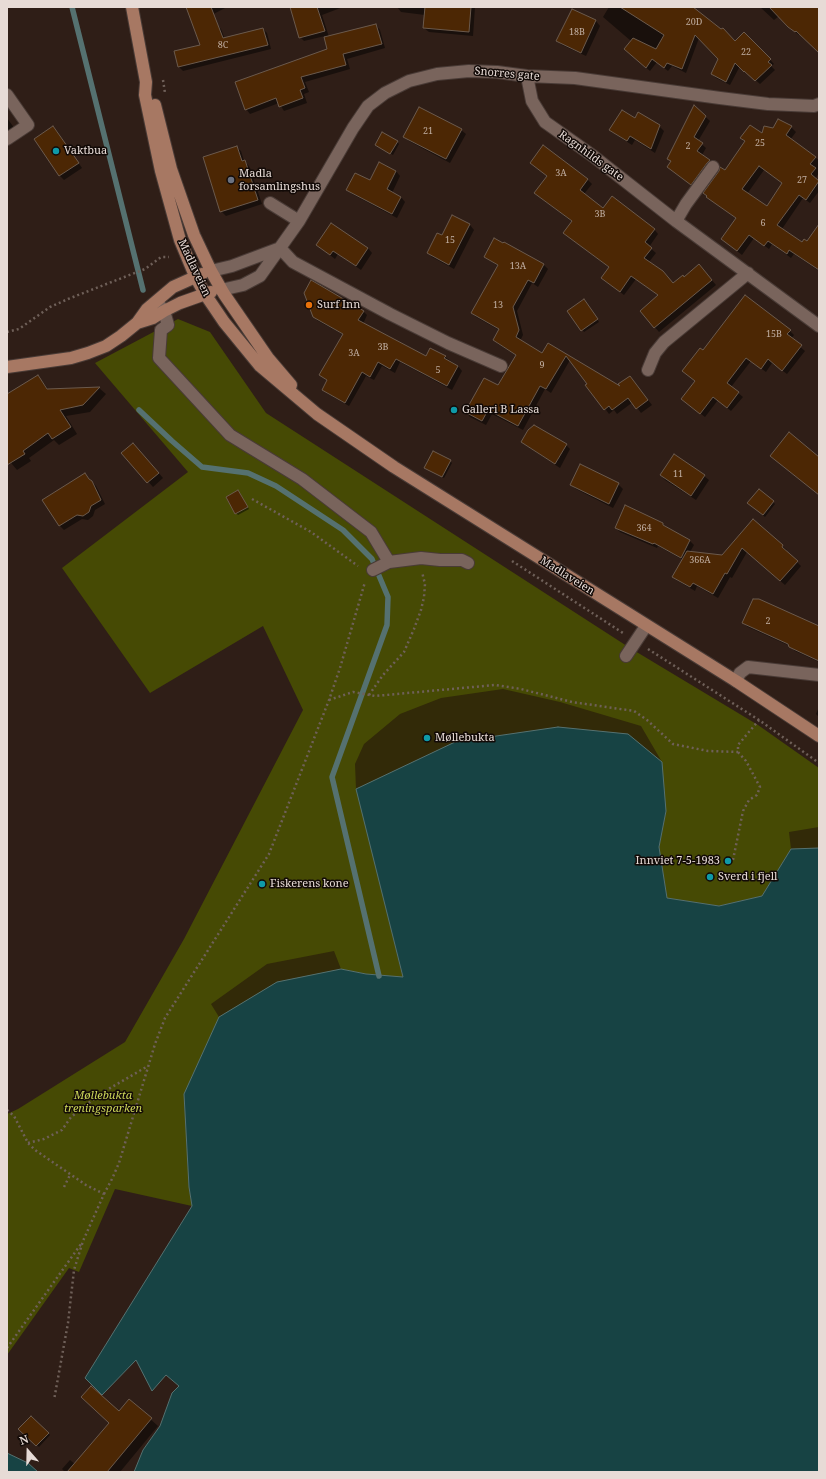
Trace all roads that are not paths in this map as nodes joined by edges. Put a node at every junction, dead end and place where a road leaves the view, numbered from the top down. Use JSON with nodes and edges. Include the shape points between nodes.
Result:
{"nodes":[{"id":1,"x":132,"y":7,"type":"edge"},
{"id":2,"x":527,"y":76,"type":"junction"},
{"id":3,"x":146,"y":82,"type":"junction"},
{"id":4,"x":7,"y":95,"type":"edge"},
{"id":5,"x":819,"y":104,"type":"edge"},
{"id":6,"x":7,"y":139,"type":"edge"},
{"id":7,"x":713,"y":167,"type":"dead end"},
{"id":8,"x":270,"y":204,"type":"dead end"},
{"id":9,"x":299,"y":221,"type":"junction"},
{"id":10,"x":676,"y":221,"type":"junction"},
{"id":11,"x":280,"y":248,"type":"junction"},
{"id":12,"x":211,"y":271,"type":"junction"},
{"id":13,"x":748,"y":273,"type":"junction"},
{"id":14,"x":195,"y":276,"type":"junction"},
{"id":15,"x":221,"y":290,"type":"junction"},
{"id":16,"x":205,"y":294,"type":"junction"},
{"id":17,"x":156,"y":300,"type":"junction"},
{"id":18,"x":164,"y":311,"type":"junction"},
{"id":19,"x":137,"y":323,"type":"junction"},
{"id":20,"x":819,"y":326,"type":"edge"},
{"id":21,"x":501,"y":366,"type":"dead end"},
{"id":22,"x":7,"y":367,"type":"edge"},
{"id":23,"x":648,"y":370,"type":"dead end"},
{"id":24,"x":317,"y":414,"type":"junction"},
{"id":25,"x":468,"y":563,"type":"dead end"},
{"id":26,"x":646,"y":626,"type":"junction"},
{"id":27,"x":626,"y":656,"type":"dead end"},
{"id":28,"x":819,"y":675,"type":"edge"},
{"id":29,"x":736,"y":681,"type":"junction"},
{"id":30,"x":819,"y":736,"type":"edge"}],
"edges":[{"from":1,"to":3,"type":"main road","name":"Madlaveien"},
{"from":2,"to":5,"type":"street","name":"Snorres gate","via":[[575,78],[768,104]]},
{"from":2,"to":9,"type":"street","name":"Snorres gate","via":[[469,71],[437,74],[409,81],[385,93],[368,106],[353,128]]},
{"from":2,"to":10,"type":"street","name":"Ragnhilds gate","via":[[532,101],[545,122],[594,156]]},
{"from":3,"to":12,"type":"main road","name":"Madlaveien","via":[[152,93],[171,169],[194,235]]},
{"from":3,"to":14,"type":"main road","name":"Madlaveien","via":[[145,95],[161,171],[180,240]]},
{"from":4,"to":6,"type":"street","via":[[28,125]]},
{"from":7,"to":10,"type":"street"},
{"from":8,"to":9,"type":"street"},
{"from":9,"to":11,"type":"street","name":"Snorres gate"},
{"from":10,"to":13,"type":"street","name":"Ragnhilds gate"},
{"from":11,"to":12,"type":"street"},
{"from":11,"to":15,"type":"street","name":"Snorres gate","via":[[260,276],[243,285]]},
{"from":11,"to":21,"type":"street","via":[[293,262],[396,317]]},
{"from":12,"to":14,"type":"main road"},
{"from":12,"to":15,"type":"main road","name":"Madlaveien"},
{"from":13,"to":20,"type":"street","name":"Ragnhilds gate"},
{"from":13,"to":23,"type":"street","via":[[664,342],[655,353]]},
{"from":14,"to":16,"type":"main road","name":"Madlaveien"},
{"from":14,"to":17,"type":"main road","via":[[173,287]]},
{"from":15,"to":16,"type":"main road"},
{"from":15,"to":24,"type":"main road","name":"Madlaveien","via":[[268,358]]},
{"from":16,"to":18,"type":"main road"},
{"from":16,"to":24,"type":"main road","name":"Madlaveien","via":[[260,366]]},
{"from":17,"to":18,"type":"street"},
{"from":17,"to":19,"type":"main road"},
{"from":18,"to":19,"type":"main road","via":[[154,318]]},
{"from":18,"to":25,"type":"street","via":[[168,325],[161,330],[159,358],[230,436],[302,479],[371,532],[378,568],[421,558],[462,560]]},
{"from":19,"to":22,"type":"main road","via":[[106,346],[88,353],[71,358]]},
{"from":24,"to":26,"type":"main road","name":"Madlaveien","via":[[447,501]]},
{"from":26,"to":27,"type":"street"},
{"from":26,"to":29,"type":"main road","name":"Madlaveien"},
{"from":28,"to":29,"type":"street","via":[[748,667],[740,673]]},
{"from":29,"to":30,"type":"main road","name":"Madlaveien"}]}
